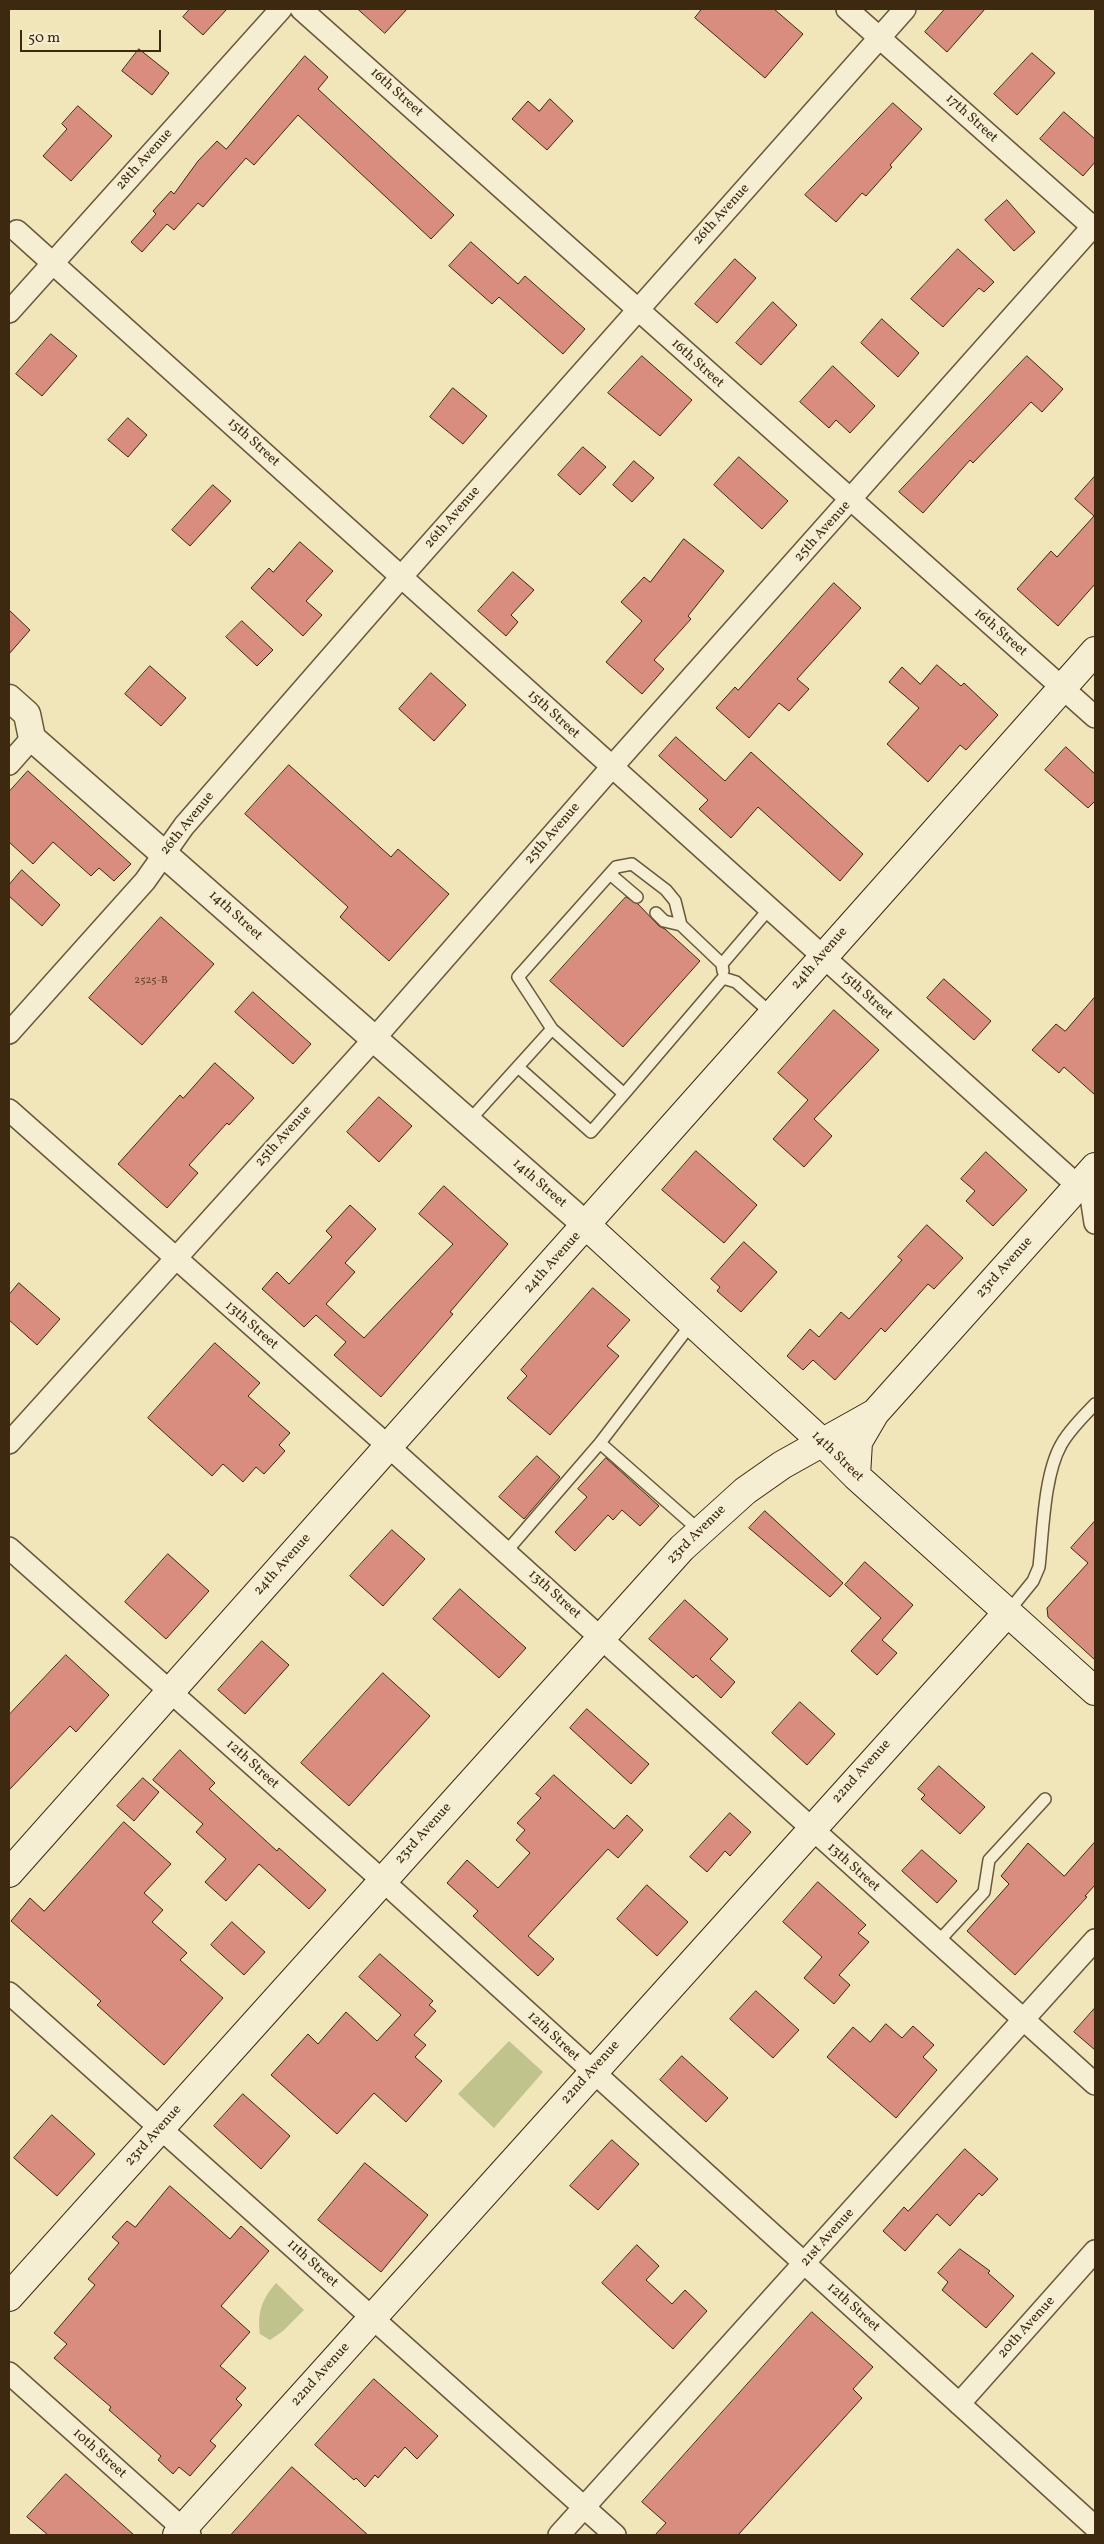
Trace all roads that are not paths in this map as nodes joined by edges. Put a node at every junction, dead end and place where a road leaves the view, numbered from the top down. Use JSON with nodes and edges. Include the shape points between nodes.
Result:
{"nodes":[{"id":1,"x":281,"y":9,"type":"edge"},
{"id":2,"x":301,"y":9,"type":"edge"},
{"id":3,"x":847,"y":9,"type":"edge"},
{"id":4,"x":904,"y":9,"type":"edge"},
{"id":5,"x":879,"y":37,"type":"junction"},
{"id":6,"x":1094,"y":227,"type":"edge"},
{"id":7,"x":17,"y":232,"type":"dead end"},
{"id":8,"x":52,"y":263,"type":"junction"},
{"id":9,"x":637,"y":310,"type":"junction"},
{"id":10,"x":9,"y":312,"type":"edge"},
{"id":11,"x":851,"y":501,"type":"junction"},
{"id":12,"x":402,"y":577,"type":"junction"},
{"id":13,"x":1095,"y":651,"type":"edge"},
{"id":14,"x":1063,"y":688,"type":"junction"},
{"id":15,"x":9,"y":698,"type":"edge"},
{"id":16,"x":1095,"y":717,"type":"edge"},
{"id":17,"x":32,"y":738,"type":"junction"},
{"id":18,"x":9,"y":764,"type":"edge"},
{"id":19,"x":611,"y":768,"type":"junction"},
{"id":20,"x":165,"y":853,"type":"junction"},
{"id":21,"x":610,"y":874,"type":"junction"},
{"id":22,"x":637,"y":897,"type":"dead end"},
{"id":23,"x":769,"y":909,"type":"junction"},
{"id":24,"x":656,"y":913,"type":"dead end"},
{"id":25,"x":681,"y":925,"type":"junction"},
{"id":26,"x":822,"y":956,"type":"junction"},
{"id":27,"x":722,"y":964,"type":"junction"},
{"id":28,"x":724,"y":978,"type":"junction"},
{"id":29,"x":772,"y":1014,"type":"junction"},
{"id":30,"x":552,"y":1029,"type":"junction"},
{"id":31,"x":9,"y":1032,"type":"edge"},
{"id":32,"x":374,"y":1039,"type":"junction"},
{"id":33,"x":518,"y":1067,"type":"junction"},
{"id":34,"x":624,"y":1094,"type":"junction"},
{"id":35,"x":9,"y":1110,"type":"edge"},
{"id":36,"x":468,"y":1122,"type":"junction"},
{"id":37,"x":1090,"y":1187,"type":"edge"},
{"id":38,"x":1095,"y":1223,"type":"edge"},
{"id":39,"x":587,"y":1226,"type":"junction"},
{"id":40,"x":174,"y":1258,"type":"junction"},
{"id":41,"x":692,"y":1323,"type":"junction"},
{"id":42,"x":1095,"y":1404,"type":"edge"},
{"id":43,"x":875,"y":1413,"type":"junction"},
{"id":44,"x":822,"y":1442,"type":"junction"},
{"id":45,"x":9,"y":1443,"type":"edge"},
{"id":46,"x":600,"y":1443,"type":"junction"},
{"id":47,"x":388,"y":1446,"type":"junction"},
{"id":48,"x":856,"y":1476,"type":"junction"},
{"id":49,"x":700,"y":1531,"type":"junction"},
{"id":50,"x":9,"y":1548,"type":"edge"},
{"id":51,"x":506,"y":1552,"type":"junction"},
{"id":52,"x":1007,"y":1613,"type":"junction"},
{"id":53,"x":601,"y":1638,"type":"junction"},
{"id":54,"x":170,"y":1691,"type":"junction"},
{"id":55,"x":1095,"y":1692,"type":"edge"},
{"id":56,"x":1045,"y":1799,"type":"dead end"},
{"id":57,"x":811,"y":1830,"type":"junction"},
{"id":58,"x":9,"y":1873,"type":"edge"},
{"id":59,"x":383,"y":1881,"type":"junction"},
{"id":60,"x":1095,"y":1940,"type":"edge"},
{"id":61,"x":937,"y":1943,"type":"junction"},
{"id":62,"x":9,"y":1993,"type":"edge"},
{"id":63,"x":1023,"y":2020,"type":"junction"},
{"id":64,"x":592,"y":2073,"type":"junction"},
{"id":65,"x":1095,"y":2084,"type":"edge"},
{"id":66,"x":161,"y":2128,"type":"junction"},
{"id":67,"x":1095,"y":2251,"type":"edge"},
{"id":68,"x":804,"y":2264,"type":"junction"},
{"id":69,"x":9,"y":2298,"type":"edge"},
{"id":70,"x":373,"y":2318,"type":"junction"},
{"id":71,"x":9,"y":2373,"type":"edge"},
{"id":72,"x":959,"y":2404,"type":"junction"},
{"id":73,"x":584,"y":2508,"type":"junction"},
{"id":74,"x":1095,"y":2527,"type":"edge"},
{"id":75,"x":183,"y":2533,"type":"edge"},
{"id":76,"x":559,"y":2535,"type":"edge"},
{"id":77,"x":615,"y":2535,"type":"edge"}],
"edges":[{"from":1,"to":8,"type":"street","name":"28th Avenue"},
{"from":2,"to":9,"type":"street","name":"16th Street"},
{"from":3,"to":5,"type":"street","name":"17th Street"},
{"from":4,"to":5,"type":"street","name":"26th Avenue"},
{"from":5,"to":6,"type":"street","name":"17th Street"},
{"from":5,"to":9,"type":"street","name":"26th Avenue"},
{"from":6,"to":11,"type":"street","name":"25th Avenue"},
{"from":7,"to":8,"type":"street","name":"15th Street"},
{"from":8,"to":10,"type":"street","name":"28th Avenue"},
{"from":8,"to":12,"type":"street","name":"15th Street"},
{"from":9,"to":11,"type":"street","name":"16th Street"},
{"from":9,"to":12,"type":"street","name":"26th Avenue"},
{"from":11,"to":14,"type":"street","name":"16th Street"},
{"from":11,"to":19,"type":"street","name":"25th Avenue"},
{"from":12,"to":19,"type":"street","name":"15th Street"},
{"from":12,"to":20,"type":"street","name":"26th Avenue","via":[[184,826]]},
{"from":13,"to":14,"type":"main road","name":"24th Avenue"},
{"from":14,"to":16,"type":"street","name":"16th Street"},
{"from":14,"to":26,"type":"main road","name":"24th Avenue"},
{"from":15,"to":17,"type":"street","via":[[26,714]]},
{"from":17,"to":18,"type":"street"},
{"from":17,"to":20,"type":"street","name":"14th Street"},
{"from":19,"to":23,"type":"street","name":"15th Street"},
{"from":19,"to":32,"type":"street","name":"25th Avenue"},
{"from":20,"to":31,"type":"street","name":"26th Avenue","via":[[145,881]]},
{"from":20,"to":32,"type":"street","name":"14th Street"},
{"from":21,"to":22,"type":"lane"},
{"from":21,"to":25,"type":"lane","via":[[616,867],[632,864],[666,890],[674,901]]},
{"from":21,"to":30,"type":"lane","via":[[518,977]]},
{"from":23,"to":26,"type":"street","name":"15th Street"},
{"from":23,"to":27,"type":"lane"},
{"from":24,"to":25,"type":"lane","via":[[664,921]]},
{"from":25,"to":27,"type":"lane"},
{"from":26,"to":29,"type":"main road","name":"24th Avenue"},
{"from":26,"to":37,"type":"street","name":"15th Street"},
{"from":27,"to":28,"type":"lane"},
{"from":28,"to":29,"type":"lane","via":[[736,982]]},
{"from":28,"to":34,"type":"lane"},
{"from":29,"to":39,"type":"main road","name":"24th Avenue"},
{"from":30,"to":33,"type":"lane"},
{"from":30,"to":34,"type":"lane"},
{"from":32,"to":36,"type":"street","name":"14th Street"},
{"from":32,"to":40,"type":"street","name":"25th Avenue"},
{"from":33,"to":34,"type":"lane","via":[[590,1132]]},
{"from":33,"to":36,"type":"lane"},
{"from":35,"to":40,"type":"street","name":"13th Street"},
{"from":36,"to":39,"type":"street","name":"14th Street"},
{"from":37,"to":38,"type":"street"},
{"from":37,"to":43,"type":"main road","name":"23rd Avenue"},
{"from":39,"to":41,"type":"main road","name":"14th Street"},
{"from":39,"to":47,"type":"main road","name":"24th Avenue"},
{"from":40,"to":45,"type":"street","name":"25th Avenue"},
{"from":40,"to":47,"type":"street","name":"13th Street"},
{"from":41,"to":44,"type":"main road","name":"14th Street"},
{"from":41,"to":46,"type":"lane"},
{"from":42,"to":52,"type":"lane","via":[[1068,1433],[1060,1447],[1052,1466],[1039,1566],[1033,1581]]},
{"from":43,"to":44,"type":"main road","name":"23rd Avenue"},
{"from":43,"to":48,"type":"main road","name":"23rd Avenue","via":[[858,1442]]},
{"from":44,"to":48,"type":"main road","name":"14th Street"},
{"from":44,"to":49,"type":"main road","name":"23rd Avenue","via":[[782,1464],[745,1491]]},
{"from":46,"to":49,"type":"lane"},
{"from":46,"to":51,"type":"lane"},
{"from":47,"to":51,"type":"street","name":"13th Street"},
{"from":47,"to":54,"type":"main road","name":"24th Avenue"},
{"from":48,"to":52,"type":"main road","name":"14th Street"},
{"from":49,"to":53,"type":"main road","name":"23rd Avenue"},
{"from":50,"to":54,"type":"street","name":"12th Street"},
{"from":51,"to":53,"type":"street","name":"13th Street"},
{"from":52,"to":55,"type":"main road","name":"14th Street"},
{"from":52,"to":57,"type":"main road","name":"22nd Avenue"},
{"from":53,"to":57,"type":"street","name":"13th Street"},
{"from":53,"to":59,"type":"main road","name":"23rd Avenue"},
{"from":54,"to":58,"type":"main road","name":"24th Avenue"},
{"from":54,"to":59,"type":"street","name":"12th Street"},
{"from":56,"to":61,"type":"lane","via":[[989,1860],[984,1892]]},
{"from":57,"to":61,"type":"street","name":"13th Street"},
{"from":57,"to":64,"type":"main road","name":"22nd Avenue"},
{"from":59,"to":64,"type":"street","name":"12th Street"},
{"from":59,"to":66,"type":"main road","name":"23rd Avenue"},
{"from":60,"to":63,"type":"street","name":"21st Avenue"},
{"from":61,"to":63,"type":"street","name":"13th Street"},
{"from":62,"to":66,"type":"street","name":"11th Street"},
{"from":63,"to":65,"type":"street","name":"13th Street"},
{"from":63,"to":68,"type":"street","name":"21st Avenue"},
{"from":64,"to":68,"type":"street","name":"12th Street"},
{"from":64,"to":70,"type":"main road","name":"22nd Avenue"},
{"from":66,"to":69,"type":"main road","name":"23rd Avenue"},
{"from":66,"to":70,"type":"street","name":"11th Street"},
{"from":67,"to":72,"type":"street","name":"20th Avenue"},
{"from":68,"to":72,"type":"street","name":"12th Street"},
{"from":68,"to":73,"type":"street","name":"21st Avenue"},
{"from":70,"to":73,"type":"street","name":"11th Street"},
{"from":70,"to":75,"type":"main road","name":"22nd Avenue"},
{"from":71,"to":75,"type":"street","name":"10th Street"},
{"from":72,"to":74,"type":"street","name":"12th Street"},
{"from":73,"to":76,"type":"street","name":"21st Avenue"},
{"from":73,"to":77,"type":"street","name":"11th Street"}]}
